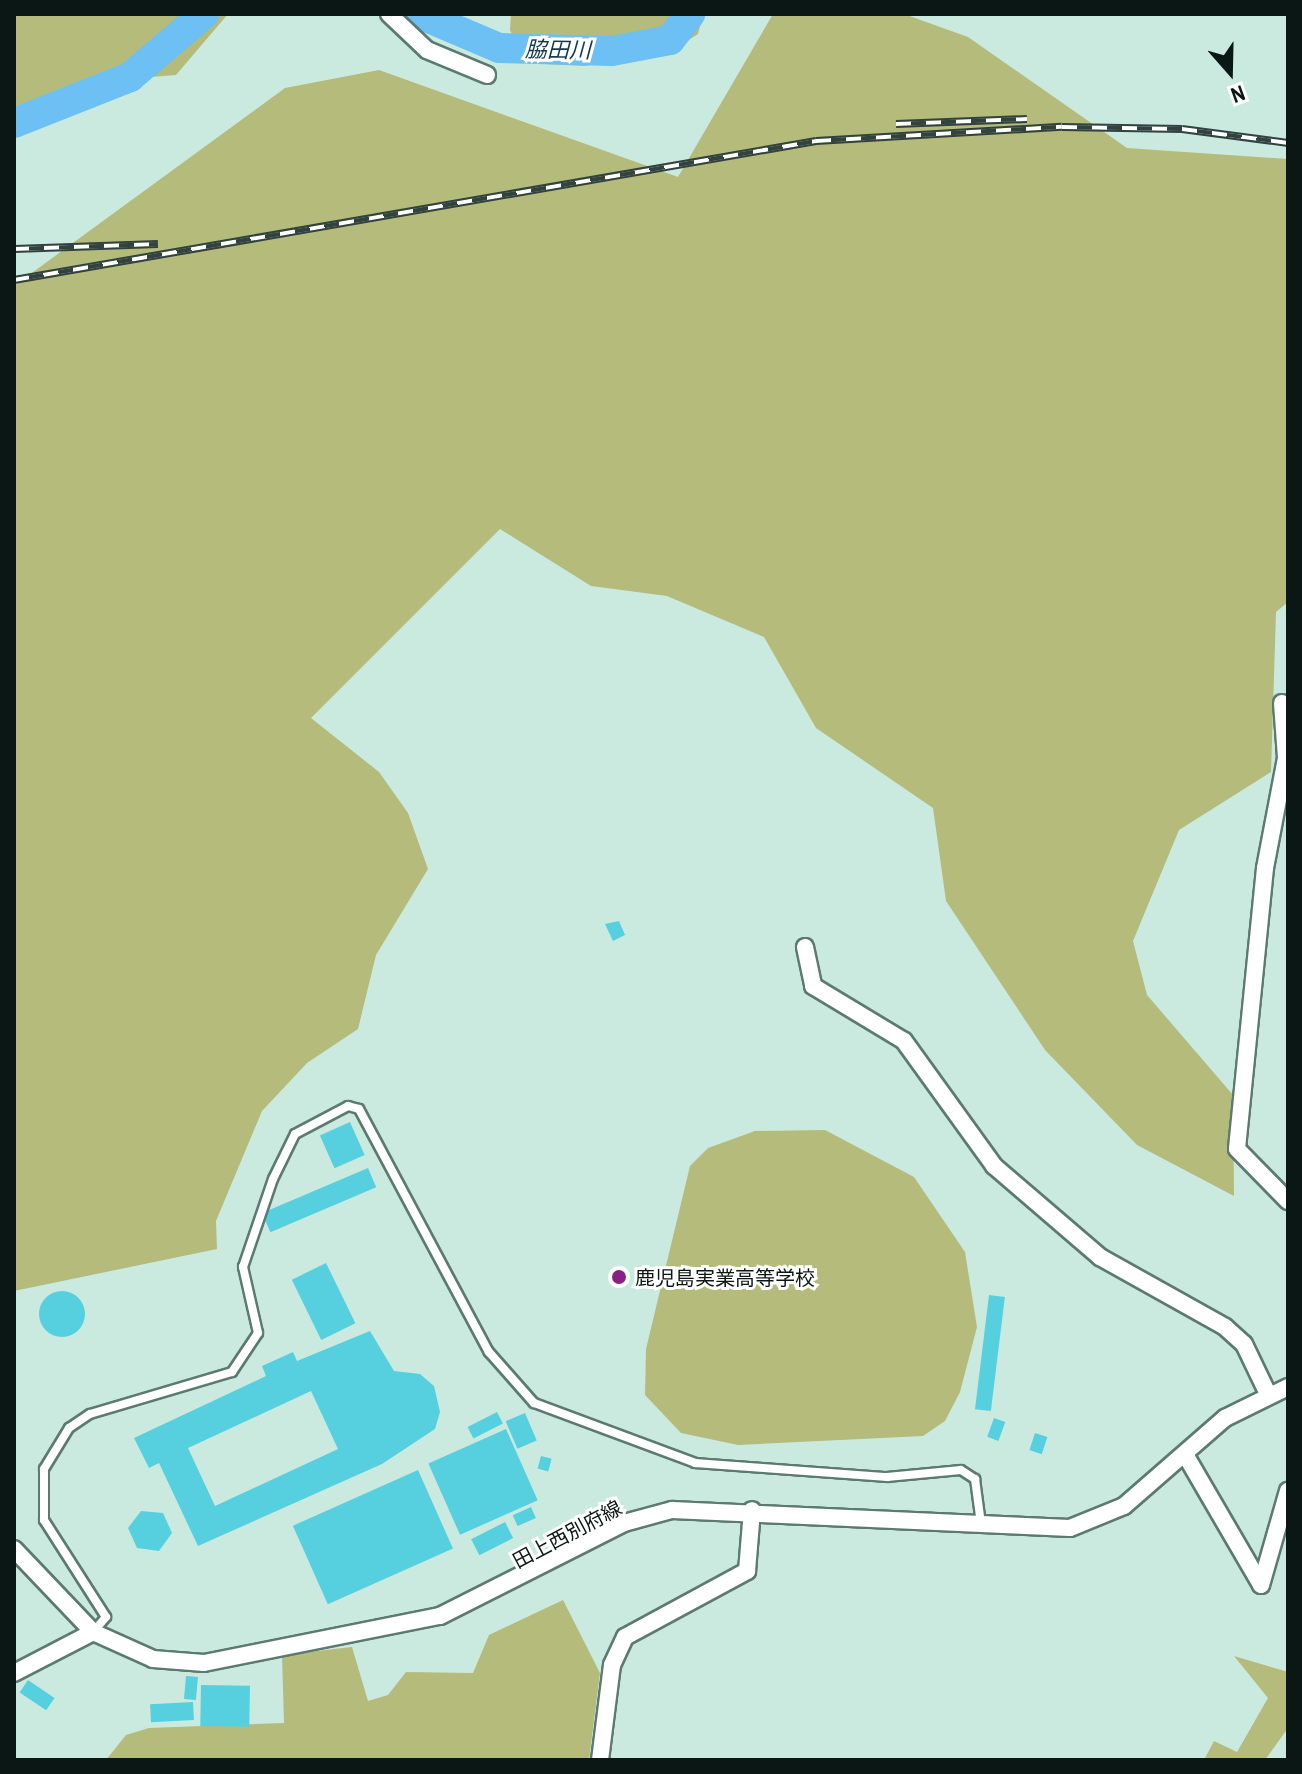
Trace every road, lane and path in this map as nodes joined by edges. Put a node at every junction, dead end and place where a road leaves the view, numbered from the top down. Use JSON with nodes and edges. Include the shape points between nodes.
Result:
{"nodes":[{"id":1,"x":389,"y":14,"type":"edge"},
{"id":2,"x":487,"y":75,"type":"dead end"},
{"id":3,"x":1282,"y":703,"type":"dead end"},
{"id":4,"x":805,"y":947,"type":"dead end"},
{"id":5,"x":1288,"y":1201,"type":"edge"},
{"id":6,"x":1288,"y":1387,"type":"edge"},
{"id":7,"x":1267,"y":1392,"type":"junction"},
{"id":8,"x":1186,"y":1456,"type":"junction"},
{"id":9,"x":1288,"y":1491,"type":"edge"},
{"id":10,"x":752,"y":1510,"type":"junction"},
{"id":11,"x":981,"y":1528,"type":"junction"},
{"id":12,"x":14,"y":1549,"type":"edge"},
{"id":13,"x":93,"y":1632,"type":"junction"},
{"id":14,"x":14,"y":1673,"type":"edge"},
{"id":15,"x":600,"y":1760,"type":"edge"}],
"edges":[{"from":1,"to":2,"type":"street","via":[[427,50]]},
{"from":3,"to":5,"type":"street","via":[[1286,758],[1265,868],[1237,1149]]},
{"from":4,"to":7,"type":"street","via":[[813,986],[904,1041],[994,1166],[1100,1257],[1225,1327],[1244,1344]]},
{"from":6,"to":7,"type":"street","name":"田上西別府線"},
{"from":7,"to":8,"type":"street","name":"田上西別府線","via":[[1225,1418]]},
{"from":8,"to":9,"type":"street","via":[[1261,1585]]},
{"from":8,"to":11,"type":"street","name":"田上西別府線","via":[[1156,1485],[1091,1522],[1045,1531]]},
{"from":10,"to":11,"type":"street","name":"田上西別府線"},
{"from":10,"to":13,"type":"street","name":"田上西別府線","via":[[672,1510],[624,1523],[482,1599],[390,1631],[204,1663],[153,1659]]},
{"from":10,"to":15,"type":"street","via":[[747,1571],[625,1637],[612,1665]]},
{"from":11,"to":13,"type":"lane","via":[[975,1479],[961,1470],[887,1477],[695,1463],[534,1403],[489,1352],[359,1109],[348,1106],[295,1134],[273,1179],[243,1267],[258,1333],[232,1372],[90,1414],[69,1428],[44,1469],[44,1520],[106,1617]]},
{"from":12,"to":13,"type":"street","name":"田上西別府線"},
{"from":13,"to":14,"type":"street"}]}
